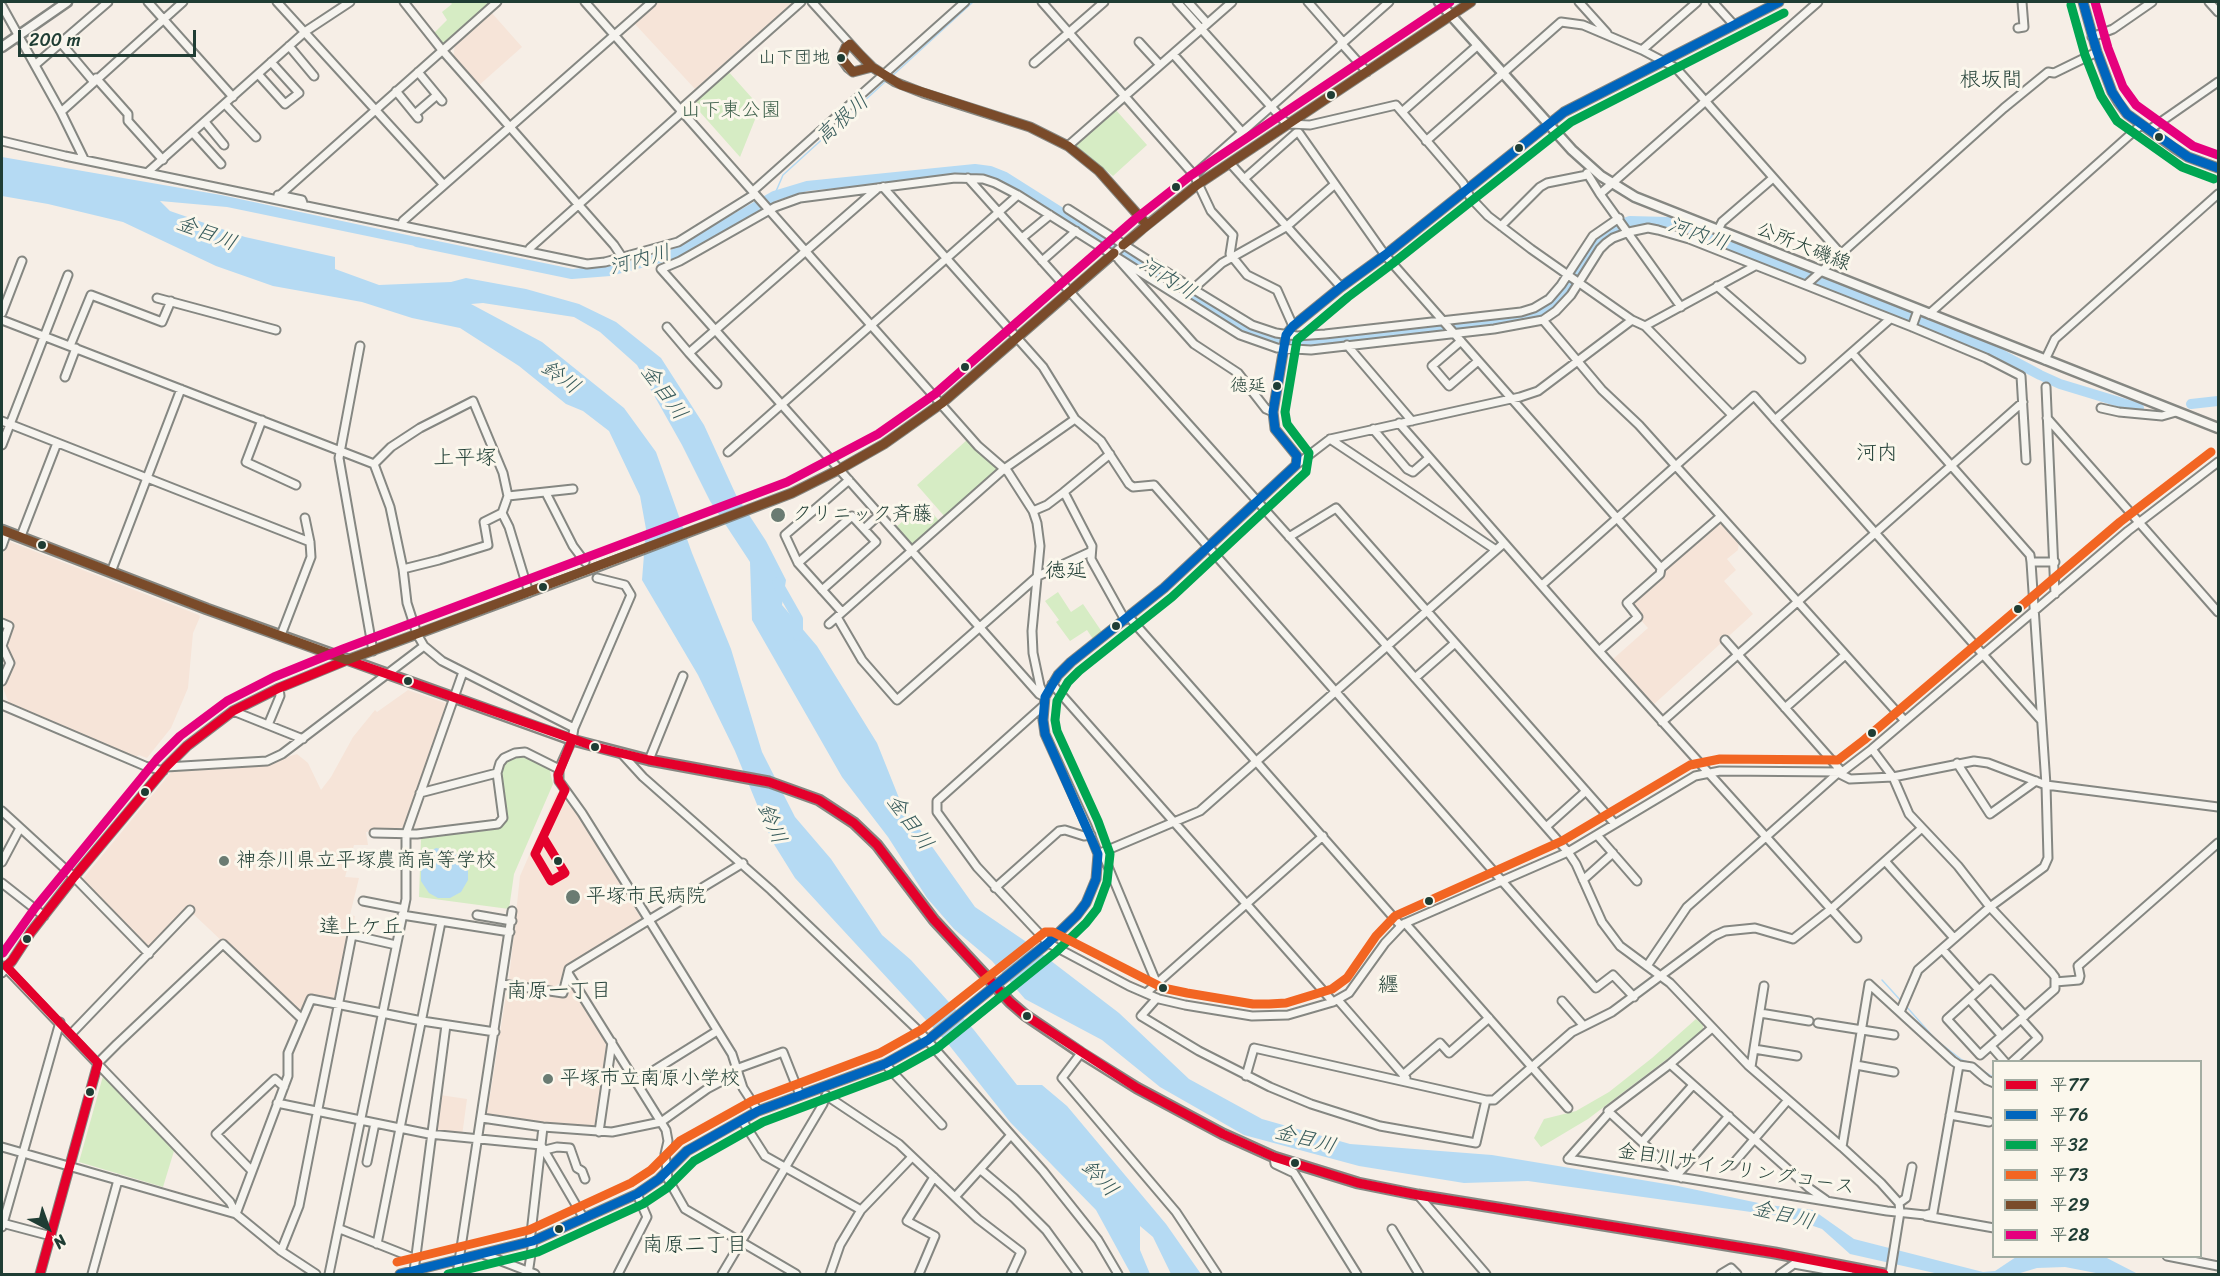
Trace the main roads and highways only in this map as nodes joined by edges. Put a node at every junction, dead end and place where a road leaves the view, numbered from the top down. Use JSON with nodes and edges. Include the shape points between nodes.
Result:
{"nodes":[{"id":1,"x":67,"y":2,"type":"edge"},
{"id":2,"x":1439,"y":2,"type":"edge"},
{"id":3,"x":2,"y":47,"type":"edge"},
{"id":4,"x":2218,"y":428,"type":"edge"},
{"id":5,"x":4,"y":531,"type":"edge"},
{"id":6,"x":1884,"y":1275,"type":"edge"}],
"edges":[{"from":1,"to":3,"type":"main road"},
{"from":2,"to":4,"type":"main road","name":"公所大磯線","via":[[1589,171],[1655,207]]},
{"from":5,"to":6,"type":"main road","via":[[572,740],[649,760],[769,782],[833,807],[866,833],[934,920],[1025,1015],[1137,1088],[1274,1157],[1358,1183],[1418,1195],[1775,1253]]}]}
